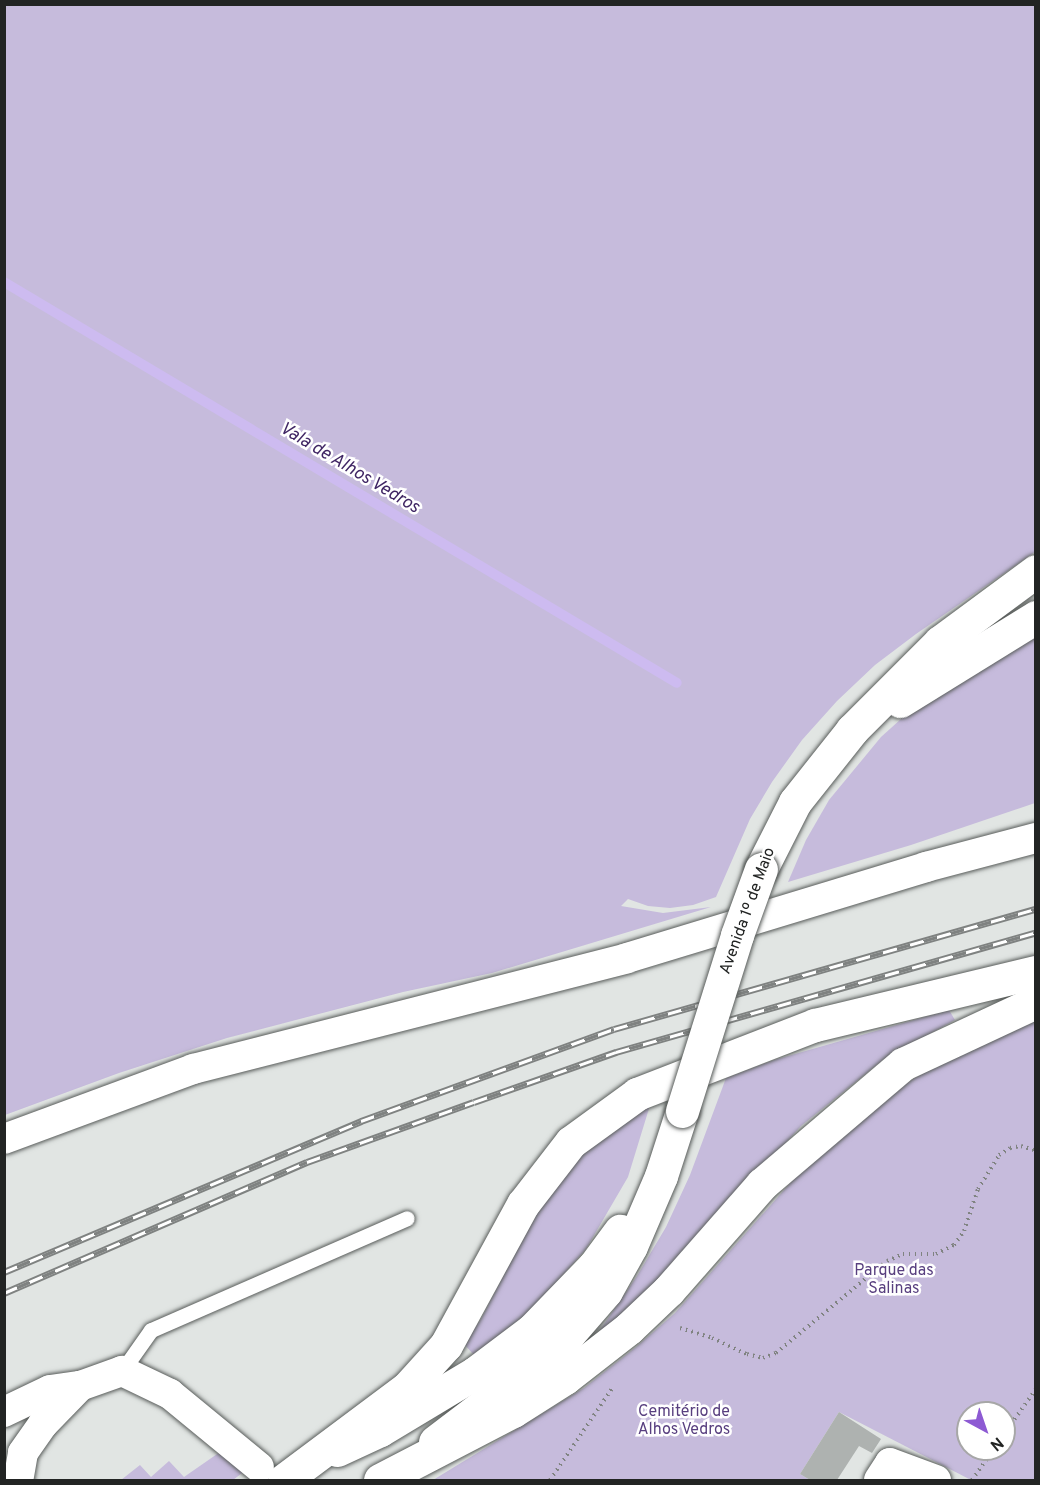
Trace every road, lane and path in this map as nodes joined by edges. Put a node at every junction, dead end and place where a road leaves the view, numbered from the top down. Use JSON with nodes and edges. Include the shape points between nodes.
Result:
{"nodes":[{"id":1,"x":1035,"y":572,"type":"edge"},
{"id":2,"x":1035,"y":617,"type":"edge"},
{"id":3,"x":852,"y":730,"type":"junction"},
{"id":4,"x":1035,"y":828,"type":"edge"},
{"id":5,"x":1035,"y":838,"type":"edge"},
{"id":6,"x":926,"y":867,"type":"junction"},
{"id":7,"x":1035,"y":972,"type":"edge"},
{"id":8,"x":1035,"y":1002,"type":"edge"},
{"id":9,"x":4,"y":1139,"type":"edge"},
{"id":10,"x":1035,"y":1150,"type":"edge"},
{"id":11,"x":661,"y":1176,"type":"junction"},
{"id":12,"x":407,"y":1218,"type":"dead end"},
{"id":13,"x":674,"y":1330,"type":"dead end"},
{"id":14,"x":122,"y":1371,"type":"junction"},
{"id":15,"x":615,"y":1384,"type":"dead end"},
{"id":16,"x":80,"y":1386,"type":"junction"},
{"id":17,"x":1035,"y":1389,"type":"edge"},
{"id":18,"x":4,"y":1412,"type":"edge"},
{"id":19,"x":1016,"y":1417,"type":"edge"},
{"id":20,"x":985,"y":1461,"type":"edge"},
{"id":21,"x":4,"y":1468,"type":"edge"},
{"id":22,"x":282,"y":1471,"type":"edge"},
{"id":23,"x":390,"y":1475,"type":"edge"},
{"id":24,"x":11,"y":1480,"type":"edge"},
{"id":25,"x":18,"y":1480,"type":"edge"},
{"id":26,"x":550,"y":1480,"type":"edge"},
{"id":27,"x":879,"y":1480,"type":"edge"},
{"id":28,"x":936,"y":1480,"type":"edge"},
{"id":29,"x":972,"y":1480,"type":"edge"}],
"edges":[{"from":1,"to":3,"type":"main road","name":"Avenida 1º de Maio","via":[[940,642]]},
{"from":2,"to":3,"type":"main road","name":"Avenida 1º de Maio"},
{"from":3,"to":11,"type":"main road","name":"Avenida 1º de Maio","bridge":true,"via":[[795,802],[761,869]]},
{"from":4,"to":6,"type":"street"},
{"from":5,"to":6,"type":"street"},
{"from":6,"to":9,"type":"street","via":[[616,961],[193,1069]]},
{"from":7,"to":22,"type":"main road","via":[[815,1025],[637,1094],[570,1142],[523,1204],[446,1345],[406,1388]]},
{"from":8,"to":23,"type":"main road","via":[[903,1064],[762,1184],[669,1290],[629,1328],[565,1378],[513,1411]]},
{"from":10,"to":13,"type":"path","via":[[1022,1146],[999,1155],[978,1189],[964,1231],[954,1245],[936,1254],[903,1254],[887,1261],[776,1353],[763,1358],[696,1332]]},
{"from":11,"to":22,"type":"main road","via":[[594,1266],[532,1330],[475,1373],[380,1430]]},
{"from":11,"to":23,"type":"main road","via":[[632,1246],[606,1291],[568,1335],[536,1365]]},
{"from":12,"to":14,"type":"lane","via":[[151,1330]]},
{"from":14,"to":16,"type":"street"},
{"from":14,"to":22,"type":"street","via":[[170,1394]]},
{"from":15,"to":26,"type":"path"},
{"from":16,"to":18,"type":"street","via":[[51,1390]]},
{"from":16,"to":25,"type":"street","via":[[43,1424],[23,1453]]},
{"from":17,"to":19,"type":"path"},
{"from":20,"to":29,"type":"path"},
{"from":21,"to":24,"type":"street"},
{"from":27,"to":28,"type":"street","via":[[890,1463]]}]}
